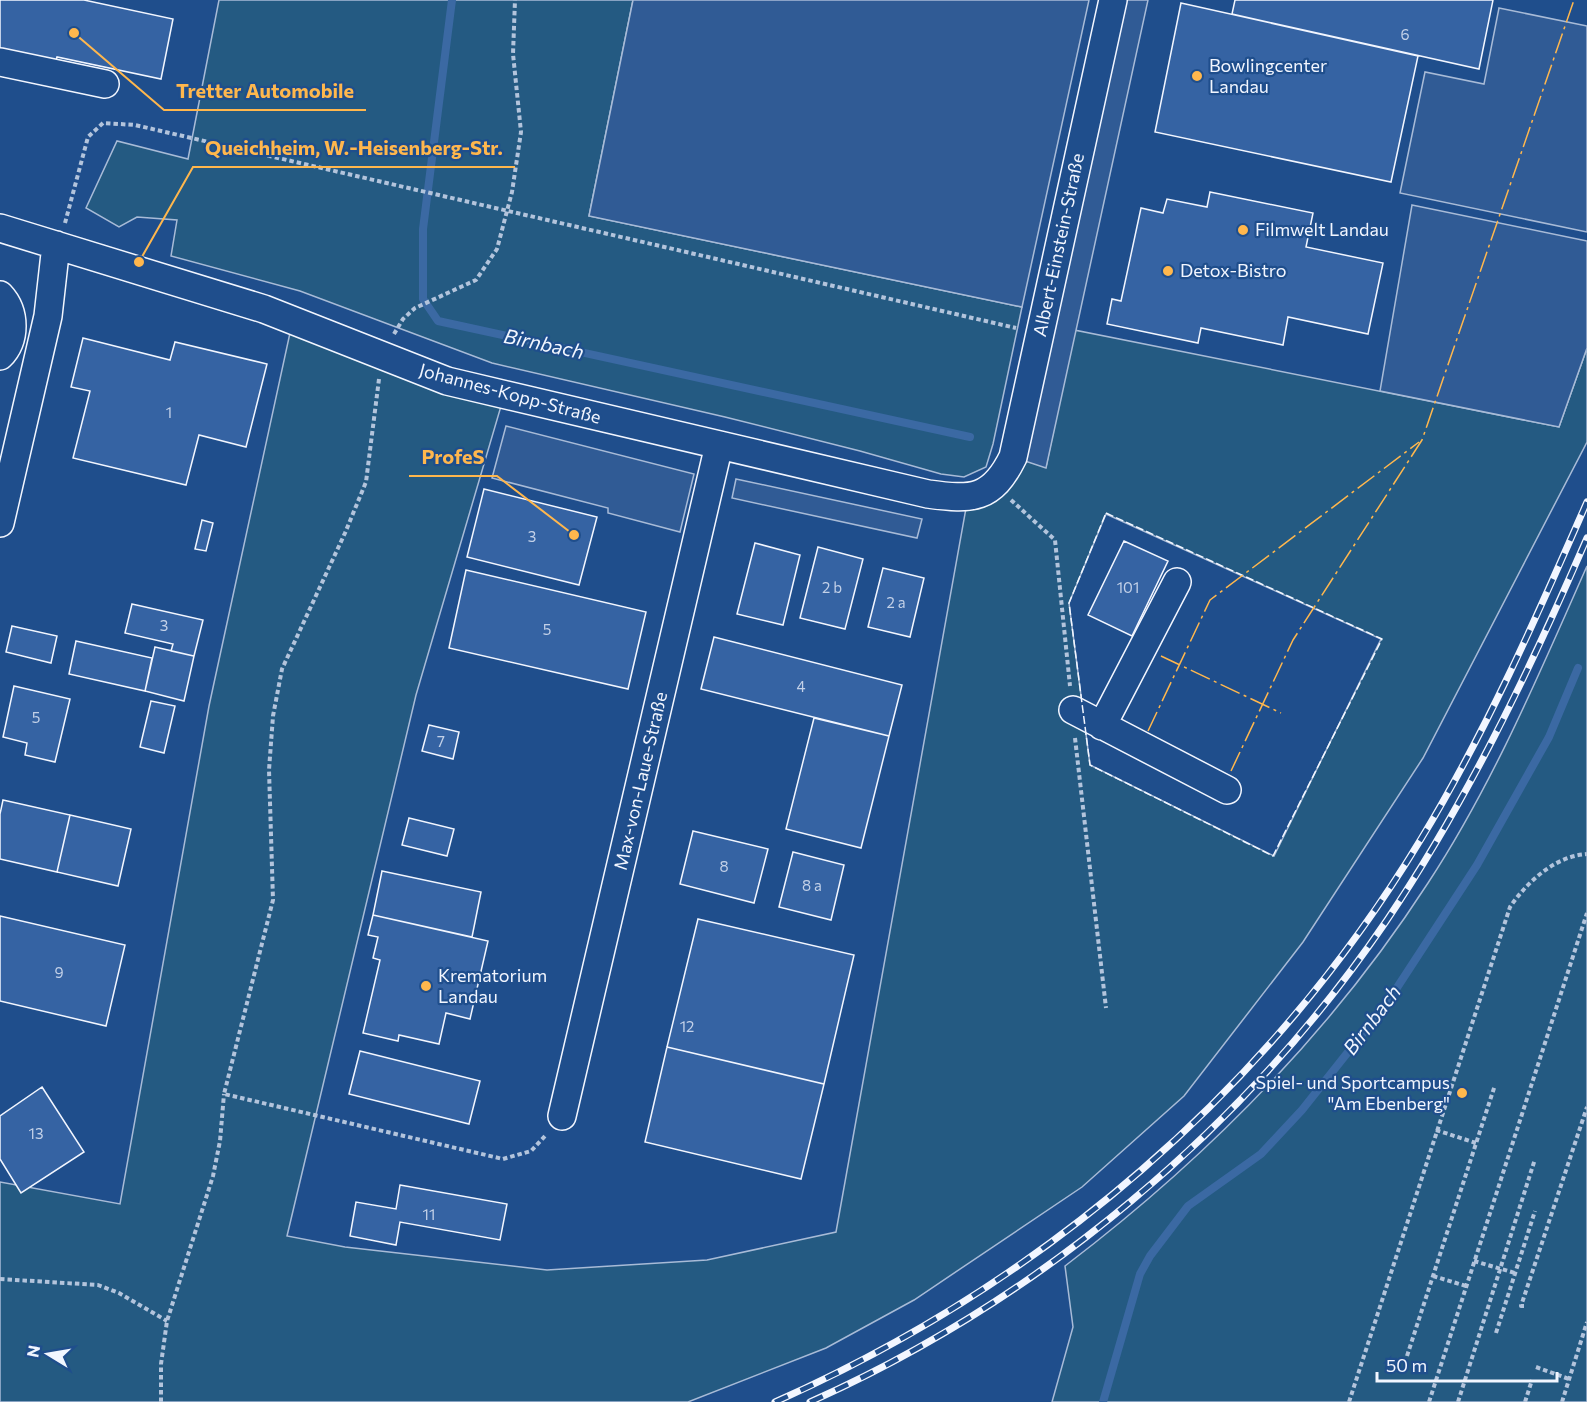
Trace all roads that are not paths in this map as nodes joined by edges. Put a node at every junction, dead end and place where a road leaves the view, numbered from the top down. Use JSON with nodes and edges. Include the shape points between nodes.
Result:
{"nodes":[{"id":1,"x":1113,"y":0,"type":"edge"},
{"id":2,"x":0,"y":62,"type":"edge"},
{"id":3,"x":105,"y":84,"type":"dead end"},
{"id":4,"x":0,"y":228,"type":"edge"},
{"id":5,"x":56,"y":244,"type":"junction"},
{"id":6,"x":0,"y":295,"type":"edge"},
{"id":7,"x":0,"y":356,"type":"edge"},
{"id":8,"x":719,"y":445,"type":"junction"},
{"id":9,"x":995,"y":486,"type":"joint"},
{"id":10,"x":0,"y":523,"type":"edge"},
{"id":11,"x":1177,"y":582,"type":"dead end"},
{"id":12,"x":1072,"y":710,"type":"dead end"},
{"id":13,"x":1102,"y":726,"type":"junction"},
{"id":14,"x":1227,"y":790,"type":"dead end"},
{"id":15,"x":562,"y":1116,"type":"road end"}],
"edges":[{"from":1,"to":9,"type":"street","name":"Albert-Einstein-Straße","via":[[1013,456]]},
{"from":2,"to":3,"type":"street"},
{"from":4,"to":5,"type":"street","name":"Johannes-Kopp-Straße"},
{"from":5,"to":8,"type":"street","name":"Johannes-Kopp-Straße","via":[[264,309],[457,383]]},
{"from":5,"to":10,"type":"street","via":[[48,316]]},
{"from":6,"to":7,"type":"street","via":[[10,311],[12,325],[10,339]]},
{"from":8,"to":9,"type":"street","name":"Johannes-Kopp-Straße","via":[[928,494],[968,497]]},
{"from":8,"to":15,"type":"street","name":"Max-von-Laue-Straße"},
{"from":11,"to":13,"type":"street"},
{"from":12,"to":13,"type":"street"},
{"from":13,"to":14,"type":"street"}]}
